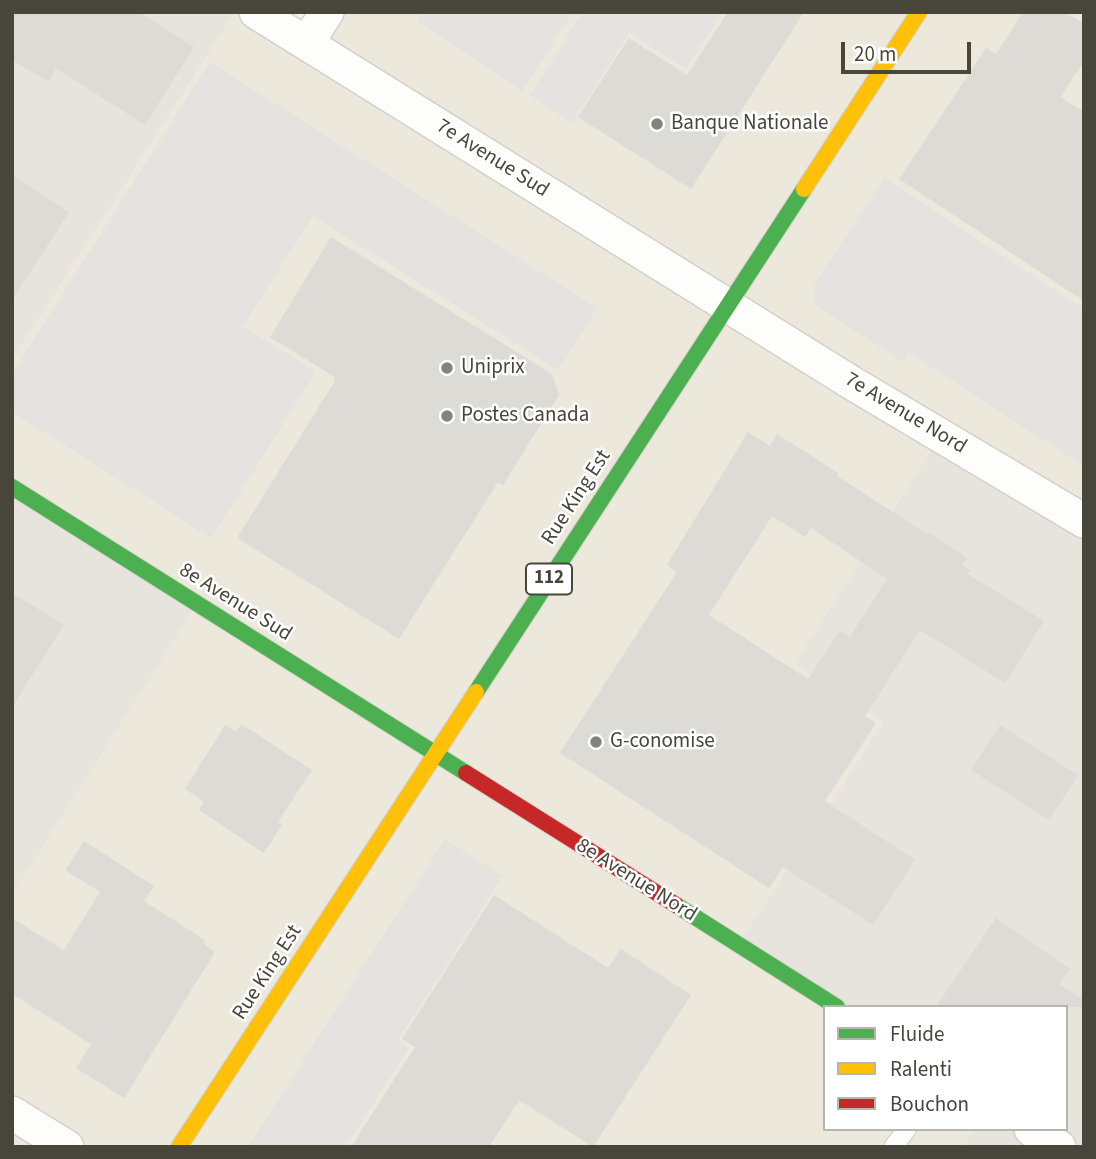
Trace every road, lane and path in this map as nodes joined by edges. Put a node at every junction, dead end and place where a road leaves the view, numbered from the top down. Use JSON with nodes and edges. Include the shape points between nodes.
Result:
{"nodes":[{"id":1,"x":256,"y":12,"type":"edge"},
{"id":2,"x":327,"y":12,"type":"edge"},
{"id":3,"x":919,"y":12,"type":"edge"},
{"id":4,"x":307,"y":43,"type":"junction"},
{"id":5,"x":729,"y":304,"type":"junction"},
{"id":6,"x":12,"y":488,"type":"edge"},
{"id":7,"x":1084,"y":521,"type":"edge"},
{"id":8,"x":435,"y":754,"type":"junction"},
{"id":9,"x":834,"y":1005,"type":"edge"},
{"id":10,"x":12,"y":1113,"type":"edge"},
{"id":11,"x":906,"y":1131,"type":"edge"},
{"id":12,"x":1034,"y":1131,"type":"edge"},
{"id":13,"x":67,"y":1147,"type":"edge"},
{"id":14,"x":179,"y":1147,"type":"edge"},
{"id":15,"x":894,"y":1147,"type":"edge"},
{"id":16,"x":1059,"y":1147,"type":"edge"}],
"edges":[{"from":1,"to":4,"type":"street","name":"7e Avenue Sud"},
{"from":2,"to":4,"type":"street"},
{"from":3,"to":5,"type":"main road","name":"Rue King Est","number":"112"},
{"from":4,"to":5,"type":"street","name":"7e Avenue Sud"},
{"from":5,"to":7,"type":"street","name":"7e Avenue Nord"},
{"from":5,"to":8,"type":"main road","name":"Rue King Est","number":"112"},
{"from":6,"to":8,"type":"main road","name":"8e Avenue Sud"},
{"from":8,"to":9,"type":"main road","name":"8e Avenue Nord"},
{"from":8,"to":14,"type":"main road","name":"Rue King Est","number":"112"},
{"from":10,"to":13,"type":"street"},
{"from":11,"to":15,"type":"lane"},
{"from":12,"to":16,"type":"street"}]}
